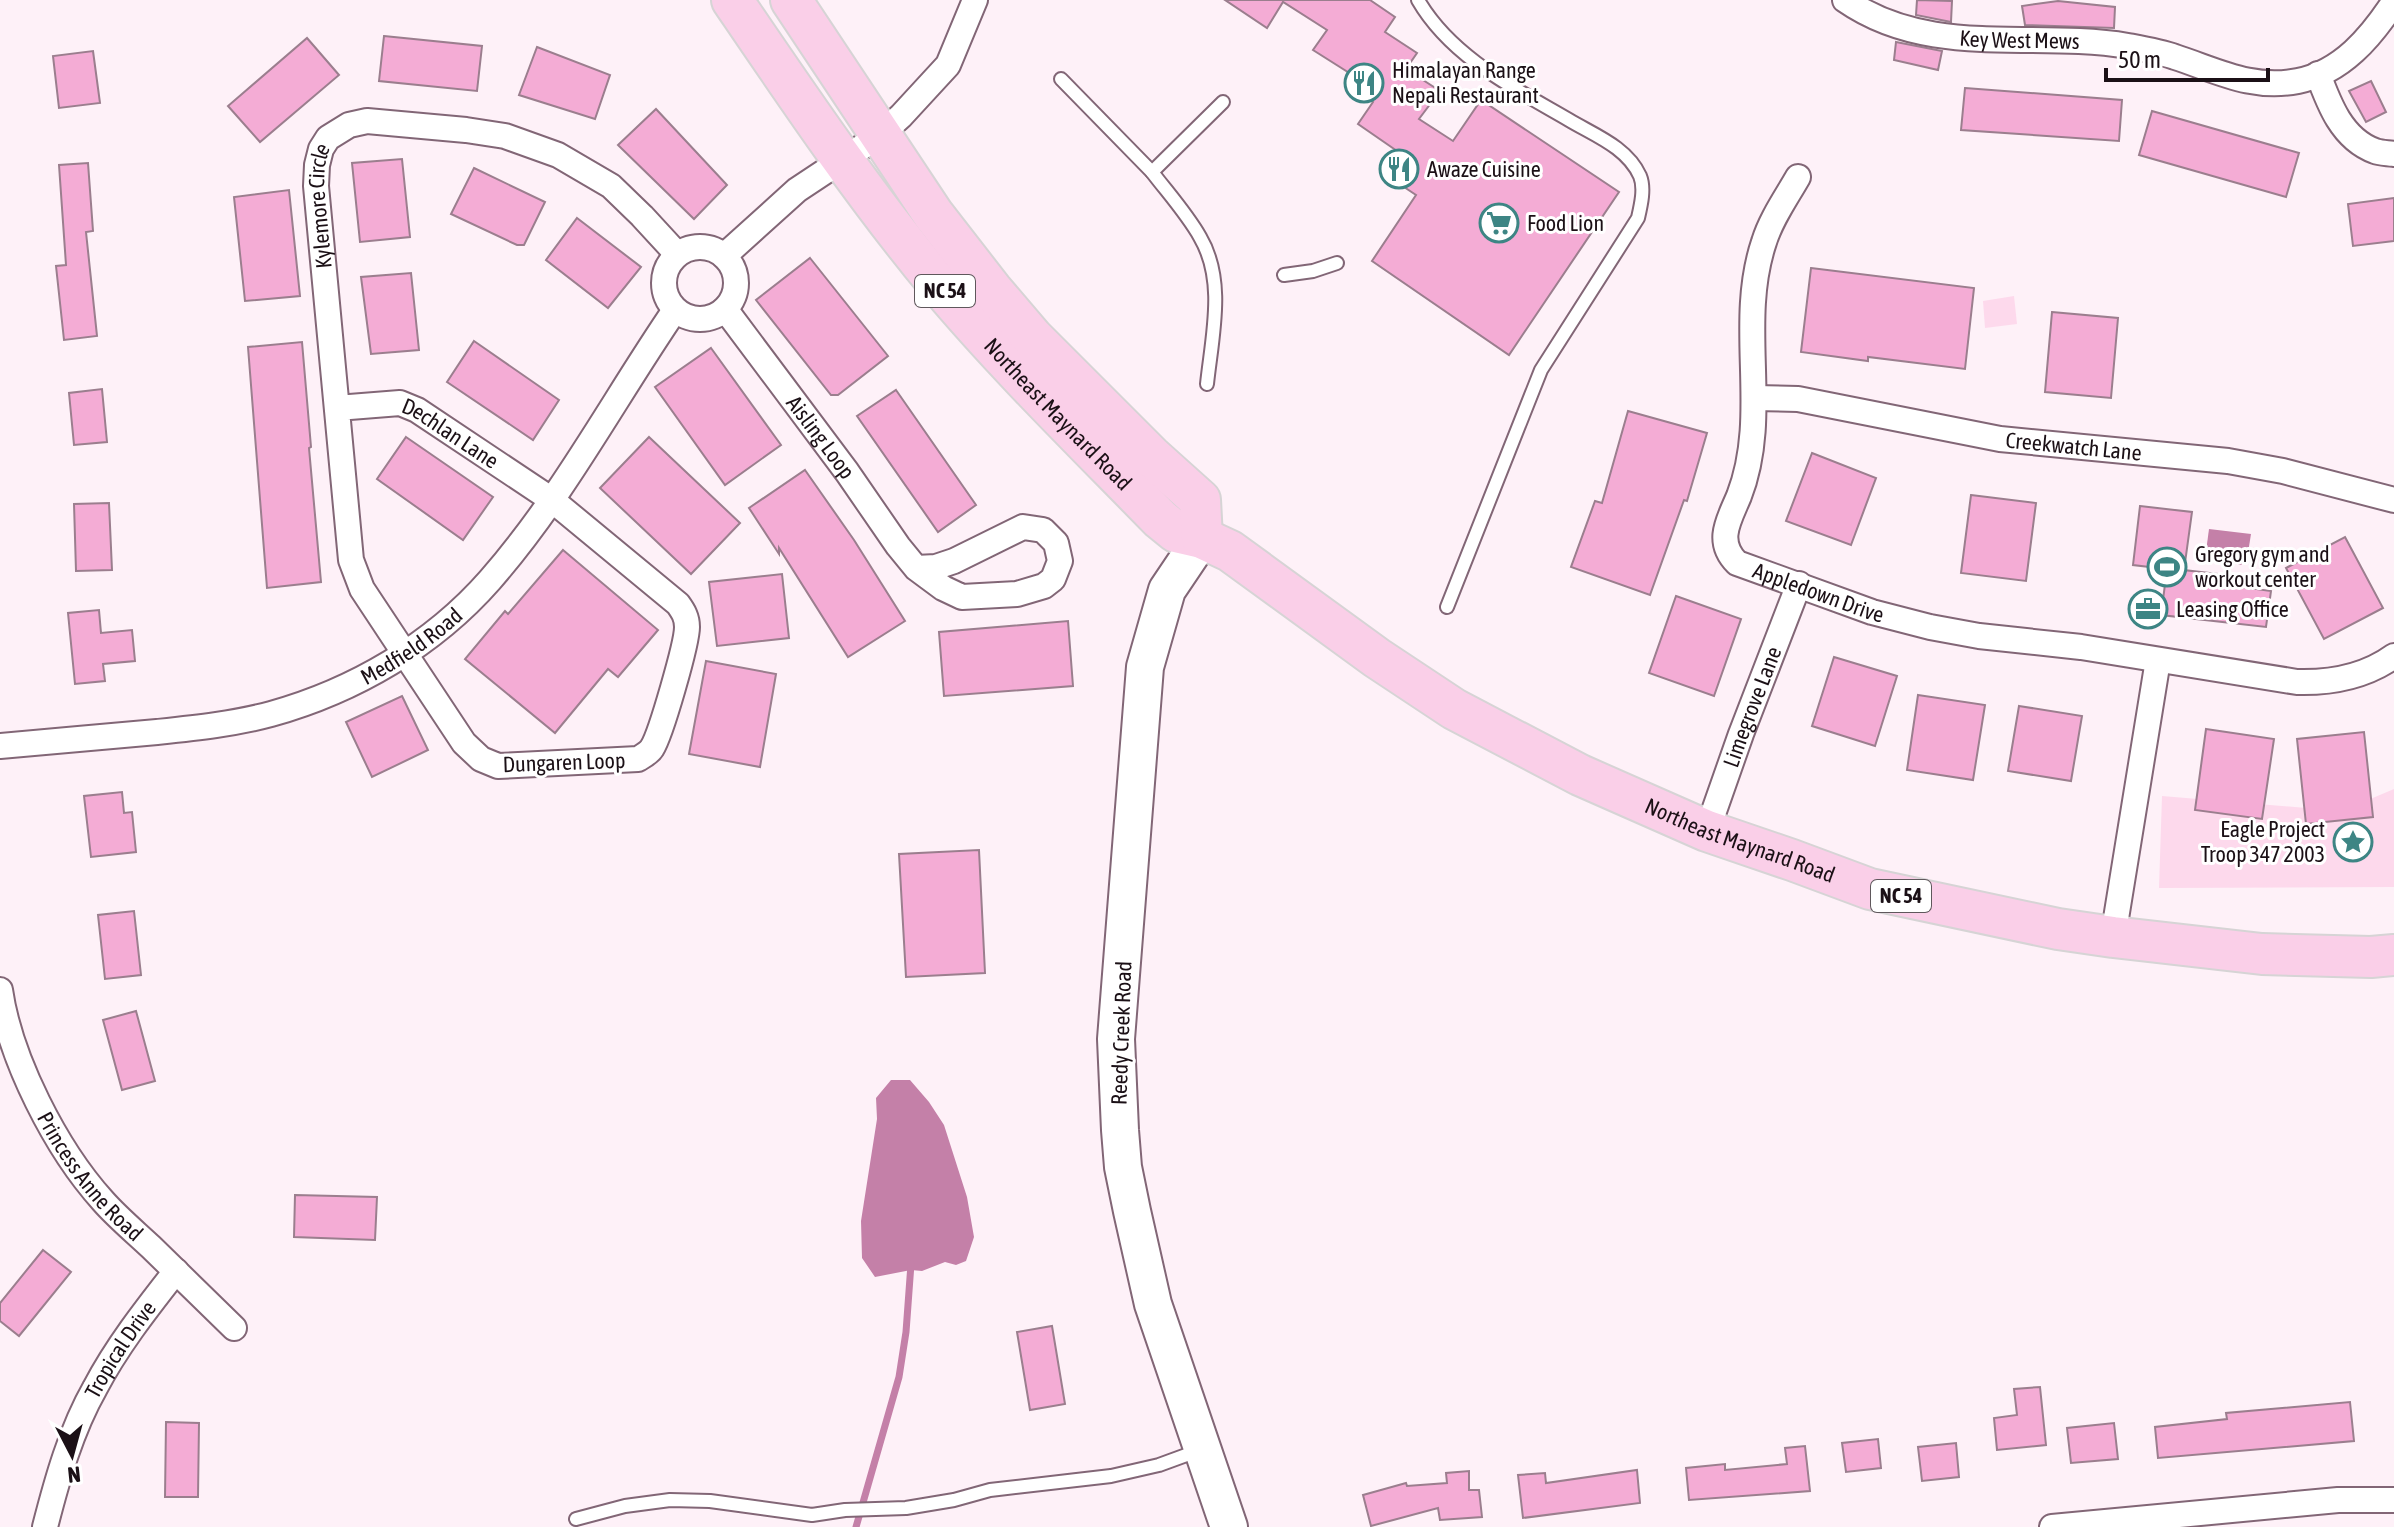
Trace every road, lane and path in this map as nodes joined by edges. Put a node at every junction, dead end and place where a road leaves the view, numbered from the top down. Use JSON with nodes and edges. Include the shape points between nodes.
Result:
{"nodes":[{"id":1,"x":732,"y":0,"type":"edge"},
{"id":2,"x":791,"y":0,"type":"edge"},
{"id":3,"x":975,"y":0,"type":"edge"},
{"id":4,"x":1418,"y":0,"type":"edge"},
{"id":5,"x":1845,"y":0,"type":"edge"},
{"id":6,"x":2394,"y":2,"type":"edge"},
{"id":7,"x":2318,"y":74,"type":"junction"},
{"id":8,"x":1061,"y":79,"type":"dead end"},
{"id":9,"x":1223,"y":102,"type":"dead end"},
{"id":10,"x":880,"y":135,"type":"junction"},
{"id":11,"x":2394,"y":154,"type":"edge"},
{"id":12,"x":842,"y":159,"type":"junction"},
{"id":13,"x":1152,"y":172,"type":"junction"},
{"id":14,"x":1798,"y":177,"type":"dead end"},
{"id":15,"x":677,"y":254,"type":"junction"},
{"id":16,"x":724,"y":256,"type":"junction"},
{"id":17,"x":1337,"y":263,"type":"dead end"},
{"id":18,"x":1284,"y":275,"type":"dead end"},
{"id":19,"x":725,"y":309,"type":"junction"},
{"id":20,"x":675,"y":310,"type":"junction"},
{"id":21,"x":1207,"y":384,"type":"dead end"},
{"id":22,"x":1754,"y":398,"type":"junction"},
{"id":23,"x":337,"y":408,"type":"junction"},
{"id":24,"x":552,"y":500,"type":"junction"},
{"id":25,"x":2394,"y":500,"type":"edge"},
{"id":26,"x":1202,"y":538,"type":"junction"},
{"id":27,"x":916,"y":568,"type":"junction"},
{"id":28,"x":1799,"y":584,"type":"junction"},
{"id":29,"x":1447,"y":607,"type":"dead end"},
{"id":30,"x":405,"y":653,"type":"junction"},
{"id":31,"x":2394,"y":656,"type":"edge"},
{"id":32,"x":2158,"y":660,"type":"junction"},
{"id":33,"x":0,"y":746,"type":"edge"},
{"id":34,"x":1707,"y":831,"type":"junction"},
{"id":35,"x":2113,"y":937,"type":"junction"},
{"id":36,"x":2394,"y":955,"type":"edge"},
{"id":37,"x":0,"y":990,"type":"edge"},
{"id":38,"x":176,"y":1271,"type":"junction"},
{"id":39,"x":234,"y":1328,"type":"dead end"},
{"id":40,"x":1203,"y":1449,"type":"junction"},
{"id":41,"x":2394,"y":1500,"type":"edge"},
{"id":42,"x":576,"y":1519,"type":"dead end"},
{"id":43,"x":45,"y":1527,"type":"edge"},
{"id":44,"x":1229,"y":1527,"type":"edge"},
{"id":45,"x":2052,"y":1527,"type":"edge"}],
"edges":[{"from":1,"to":12,"type":"main road","name":"Northeast Maynard Road","number":"NC 54"},
{"from":2,"to":10,"type":"main road","name":"Northeast Maynard Road","number":"NC 54"},
{"from":3,"to":10,"type":"street","via":[[948,65]]},
{"from":4,"to":29,"type":"lane","via":[[1453,46],[1623,152],[1641,177],[1642,197],[1638,218],[1541,370]]},
{"from":5,"to":7,"type":"street","name":"Key West Mews","via":[[1864,14],[1943,37],[2128,46],[2172,55],[2243,81],[2300,81]]},
{"from":6,"to":7,"type":"street","name":"Key West Mews","via":[[2347,58]]},
{"from":7,"to":11,"type":"street","via":[[2341,125],[2374,151]]},
{"from":8,"to":13,"type":"lane"},
{"from":9,"to":13,"type":"lane"},
{"from":10,"to":12,"type":"street"},
{"from":10,"to":26,"type":"main road","name":"Northeast Maynard Road","number":"NC 54","via":[[933,214],[1033,338],[1200,500]]},
{"from":12,"to":16,"type":"street","via":[[797,190]]},
{"from":12,"to":26,"type":"main road","name":"Northeast Maynard Road","number":"NC 54","via":[[938,284],[1013,369],[1160,519],[1176,532]]},
{"from":13,"to":21,"type":"lane","via":[[1201,238],[1211,263],[1216,301]]},
{"from":14,"to":22,"type":"street","name":"Appledown Drive","via":[[1763,242],[1755,282]]},
{"from":15,"to":16,"type":"street","via":[[696,247]]},
{"from":15,"to":20,"type":"street","via":[[668,264],[663,288]]},
{"from":15,"to":23,"type":"street","name":"Kylemore Circle","via":[[611,186],[530,143],[428,126],[367,121],[349,125],[321,149],[316,186]]},
{"from":16,"to":19,"type":"street","via":[[736,277]]},
{"from":17,"to":18,"type":"lane"},
{"from":19,"to":20,"type":"street","via":[[706,319]]},
{"from":19,"to":27,"type":"street","name":"Aisling Loop"},
{"from":20,"to":24,"type":"street","name":"Medfield Road"},
{"from":22,"to":25,"type":"street","name":"Creekwatch Lane","via":[[1798,399],[2000,439],[2228,461]]},
{"from":22,"to":28,"type":"street","name":"Appledown Drive","via":[[1746,478],[1726,528],[1725,547],[1737,563]]},
{"from":23,"to":24,"type":"street","name":"Dechlan Lane","via":[[400,403]]},
{"from":23,"to":30,"type":"street","name":"Kylemore Circle","via":[[351,560],[362,589]]},
{"from":24,"to":30,"type":"street","name":"Medfield Road","via":[[471,600]]},
{"from":24,"to":30,"type":"street","name":"Dungaren Loop","via":[[685,614],[681,654],[650,751],[638,759],[498,766],[470,752]]},
{"from":26,"to":34,"type":"main road","name":"Northeast Maynard Road","number":"NC 54","via":[[1230,551],[1454,709],[1580,775]]},
{"from":26,"to":40,"type":"street","name":"Reedy Creek Road","via":[[1167,590],[1145,667],[1116,1039],[1123,1167],[1132,1211],[1153,1304]]},
{"from":27,"to":27,"type":"street","name":"Aisling Loop","via":[[962,597],[1017,594],[1044,586],[1060,561],[1056,543],[1043,530],[1023,527],[954,561]]},
{"from":28,"to":32,"type":"street","name":"Appledown Drive","via":[[1930,627]]},
{"from":28,"to":34,"type":"street","name":"Limegrove Lane"},
{"from":30,"to":33,"type":"street","name":"Medfield Road","via":[[329,695],[269,714],[199,727]]},
{"from":31,"to":32,"type":"street","name":"Appledown Drive","via":[[2345,680],[2320,683]]},
{"from":32,"to":35,"type":"street"},
{"from":34,"to":35,"type":"main road","name":"Northeast Maynard Road","number":"NC 54","via":[[1870,889]]},
{"from":35,"to":36,"type":"main road","name":"Northeast Maynard Road","number":"NC 54","via":[[2262,954]]},
{"from":37,"to":38,"type":"street","name":"Princess Anne Road","via":[[20,1060],[77,1169],[103,1202]]},
{"from":38,"to":39,"type":"street","name":"Princess Anne Road"},
{"from":38,"to":43,"type":"street","name":"Tropical Drive","via":[[94,1389],[56,1483]]},
{"from":40,"to":42,"type":"lane","via":[[1111,1476],[990,1490],[906,1508],[812,1515],[670,1500]]},
{"from":40,"to":44,"type":"street","name":"Reedy Creek Road"},
{"from":41,"to":45,"type":"street","via":[[2338,1500]]}]}
